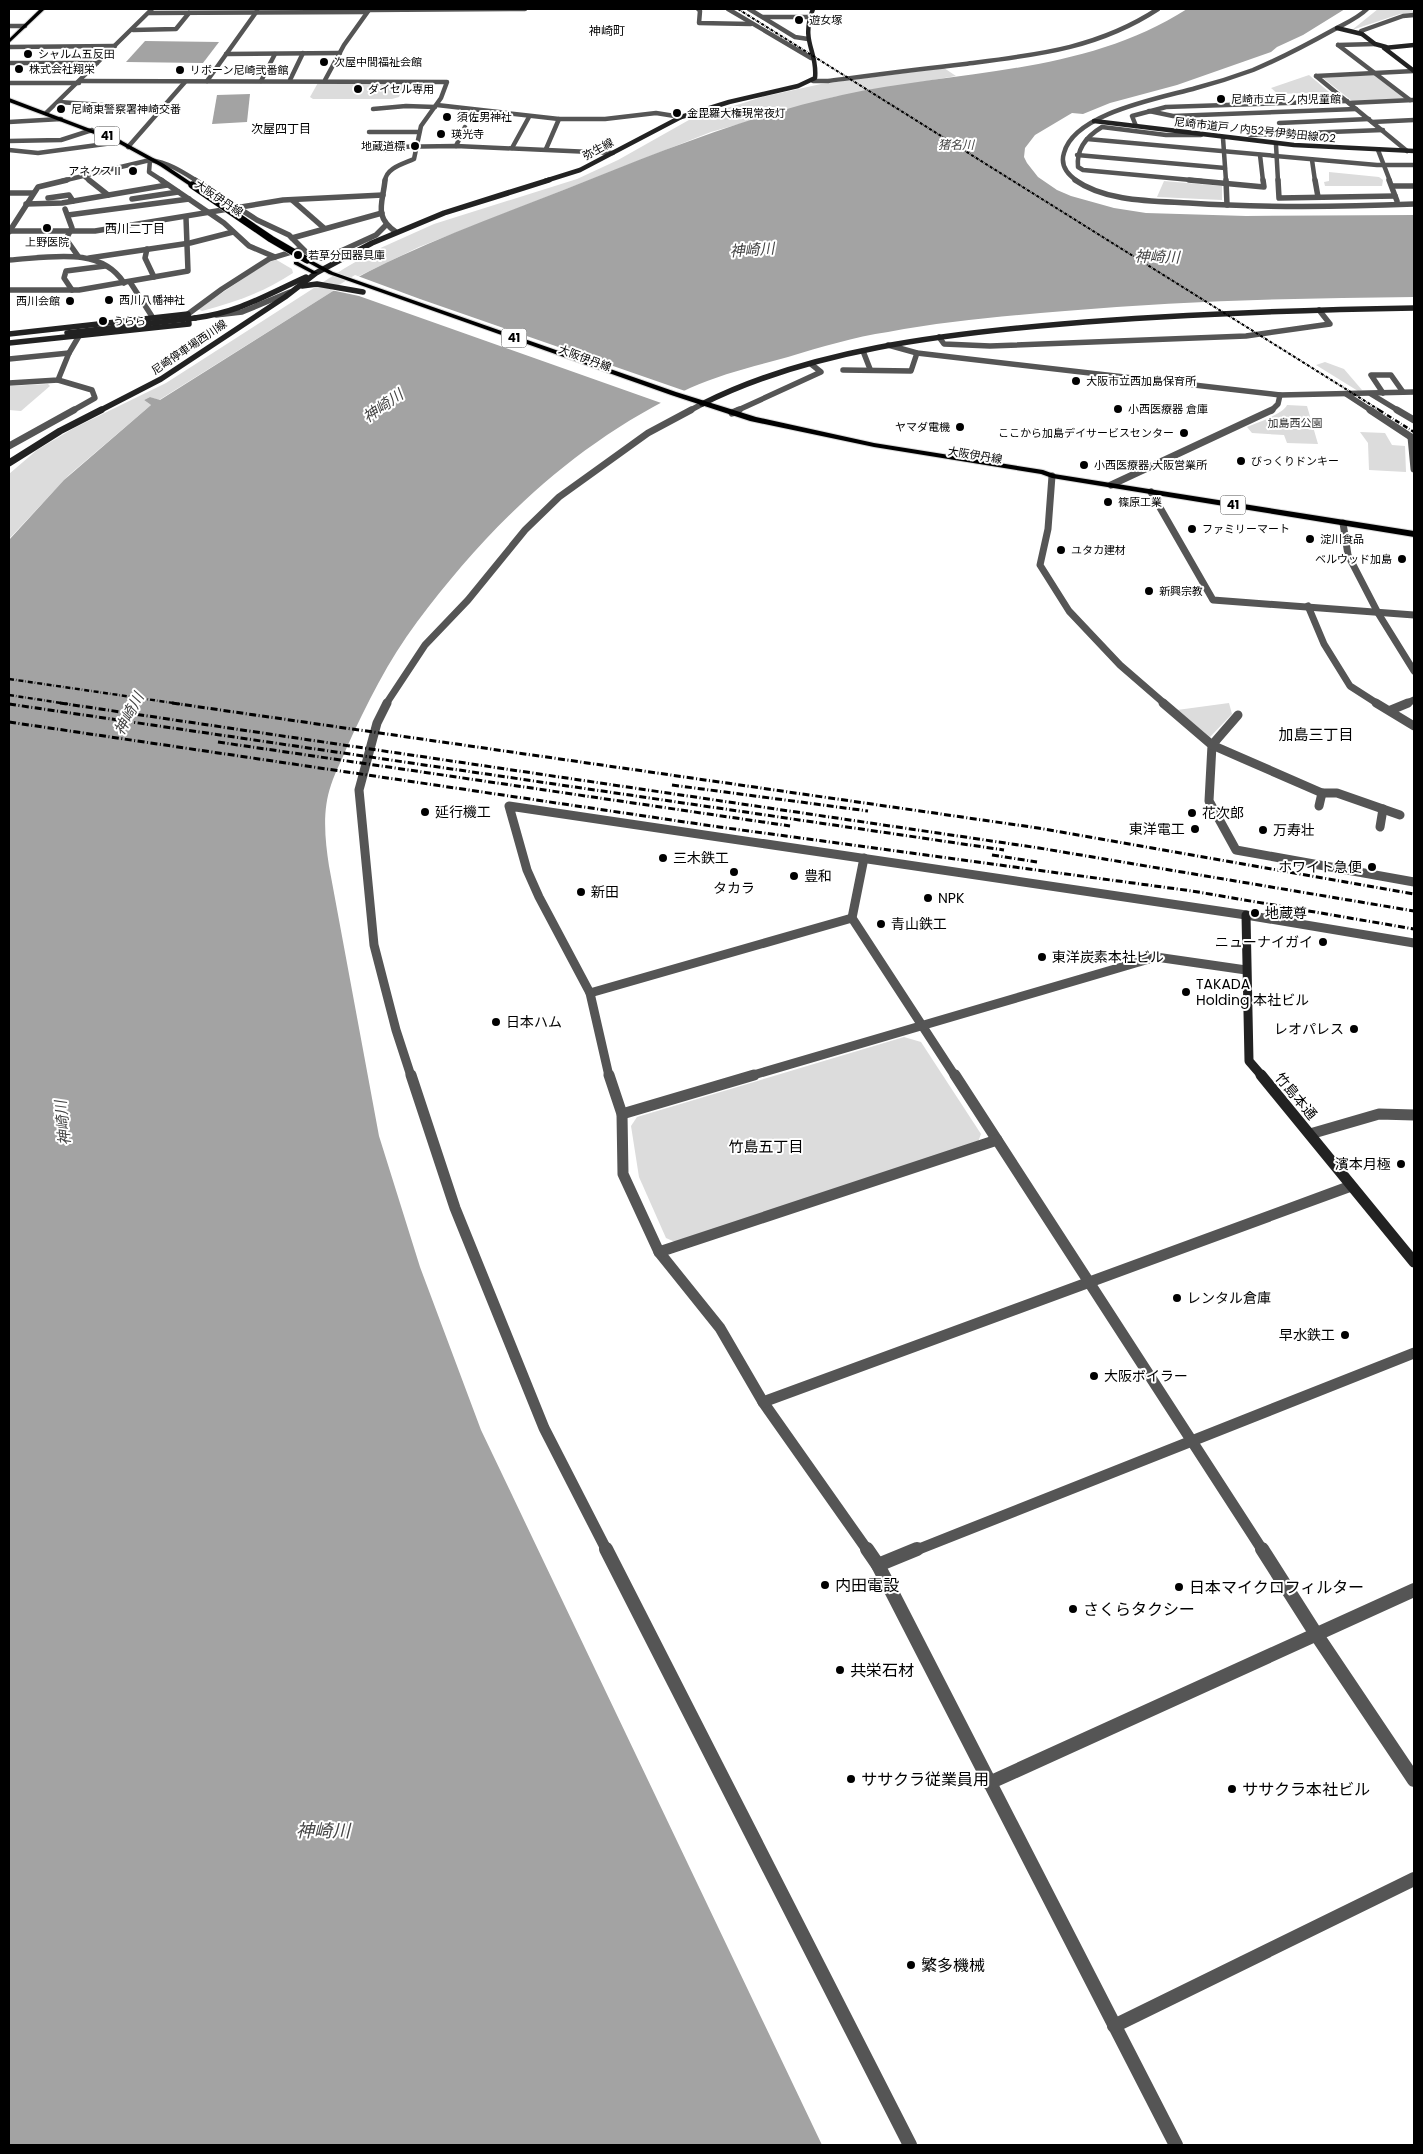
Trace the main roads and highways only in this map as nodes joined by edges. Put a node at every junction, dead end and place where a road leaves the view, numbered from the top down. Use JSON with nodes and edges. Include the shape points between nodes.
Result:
{"nodes":[{"id":1,"x":43,"y":9,"type":"edge"},
{"id":2,"x":9,"y":42,"type":"edge"},
{"id":3,"x":9,"y":100,"type":"edge"},
{"id":4,"x":150,"y":160,"type":"junction"},
{"id":5,"x":326,"y":273,"type":"junction"},
{"id":6,"x":696,"y":405,"type":"junction"},
{"id":7,"x":1052,"y":476,"type":"junction"},
{"id":8,"x":1414,"y":534,"type":"edge"}],
"edges":[{"from":1,"to":2,"type":"main road"},
{"from":3,"to":4,"type":"main road","name":"大阪伊丹線","number":"41","via":[[92,130]]},
{"from":4,"to":5,"type":"main road","name":"大阪伊丹線","number":"41","bridge":true},
{"from":4,"to":5,"type":"main road","name":"大阪伊丹線","number":"41","via":[[153,167],[180,190],[296,263],[316,273]]},
{"from":5,"to":6,"type":"main road","name":"大阪伊丹線","number":"41"},
{"from":5,"to":6,"type":"main road","name":"大阪伊丹線","number":"41","via":[[363,292]]},
{"from":6,"to":7,"type":"main road","name":"大阪伊丹線","number":"41","via":[[835,438]]},
{"from":6,"to":7,"type":"main road","name":"大阪伊丹線","number":"41","via":[[756,426],[819,442]]},
{"from":7,"to":8,"type":"main road","name":"大阪伊丹線","number":"41"}]}
